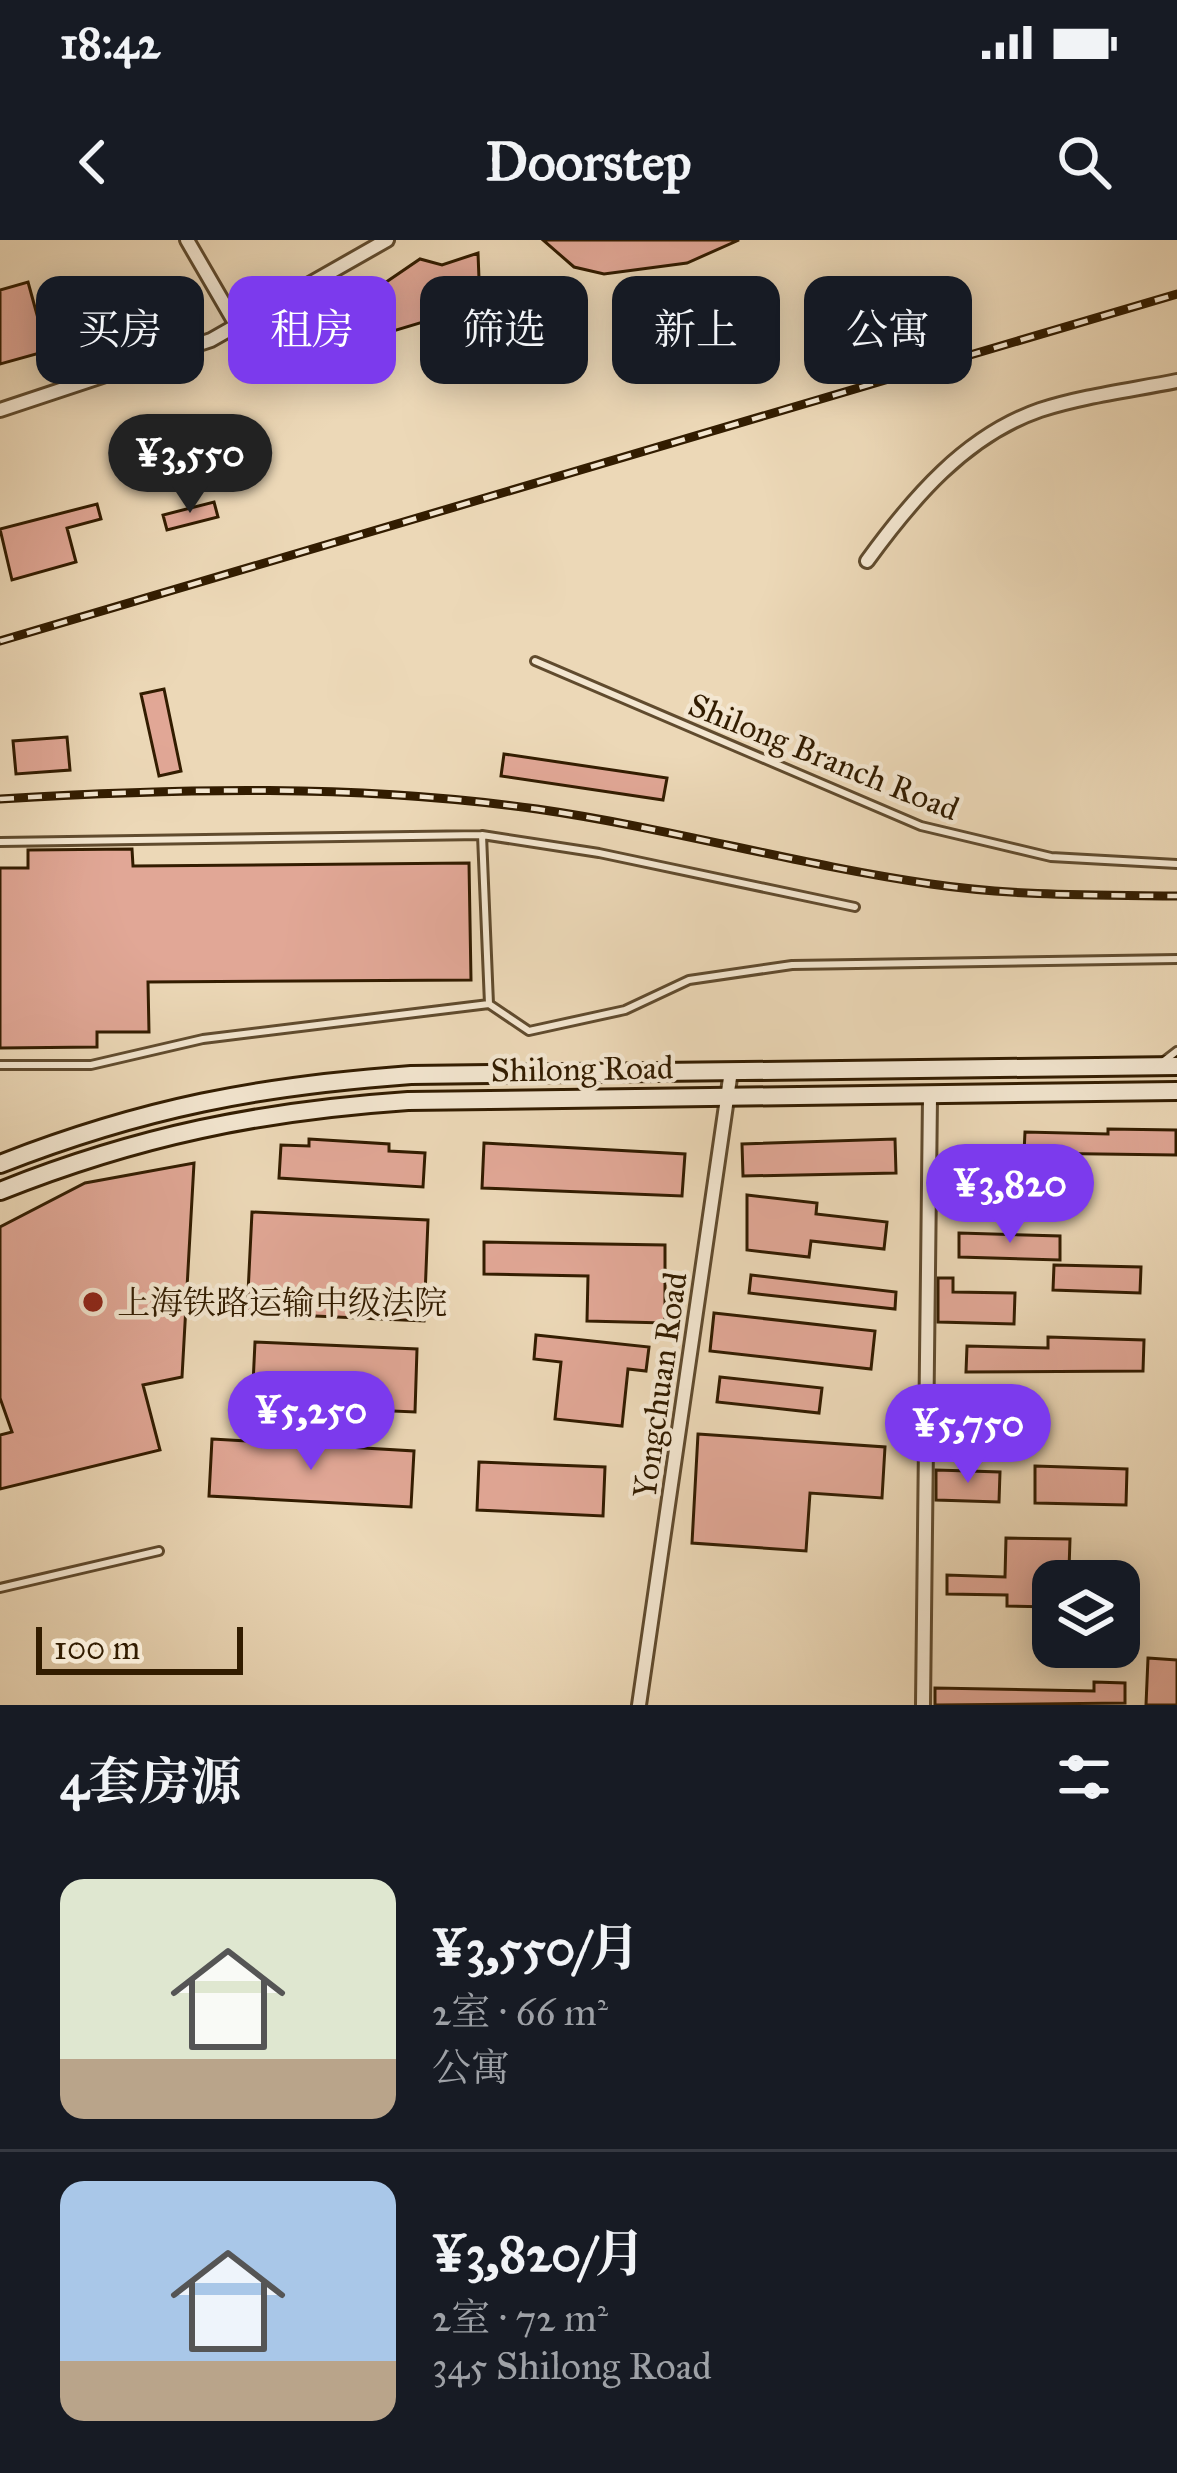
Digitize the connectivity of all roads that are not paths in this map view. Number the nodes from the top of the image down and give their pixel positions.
1 (187, 240) edge
2 (387, 240) edge
3 (326, 276) edge
4 (228, 311) edge
5 (228, 332) edge
6 (1177, 381) edge
7 (0, 410) edge
8 (867, 561) dead end
9 (535, 661) dead end
10 (482, 835) junction
11 (0, 842) edge
12 (1177, 864) edge
13 (855, 907) dead end
14 (1177, 959) edge
15 (489, 1004) junction
16 (1177, 1051) edge
17 (0, 1065) edge
18 (1156, 1066) junction
19 (1177, 1066) edge
20 (730, 1071) junction
21 (1177, 1091) edge
22 (727, 1096) junction
23 (930, 1097) junction
24 (0, 1164) edge
25 (0, 1191) edge
26 (159, 1551) dead end
27 (0, 1588) edge
28 (639, 1705) edge
29 (922, 1705) edge

1 - 4 street
2 - 3 street
5 - 7 street
6 - 8 street
9 - 12 lane, Shilong Branch Road
10 - 11 lane
10 - 13 lane
10 - 15 lane
14 - 15 lane
15 - 17 lane
16 - 18 lane
18 - 19 main road, Shilong Road
18 - 20 main road, Shilong Road
20 - 22 street, Yongchuan Road
20 - 24 main road, Shilong Road
21 - 23 main road, Shilong Road
22 - 23 main road, Shilong Road
22 - 25 main road, Shilong Road
22 - 28 street, Yongchuan Road
23 - 29 street
26 - 27 lane

